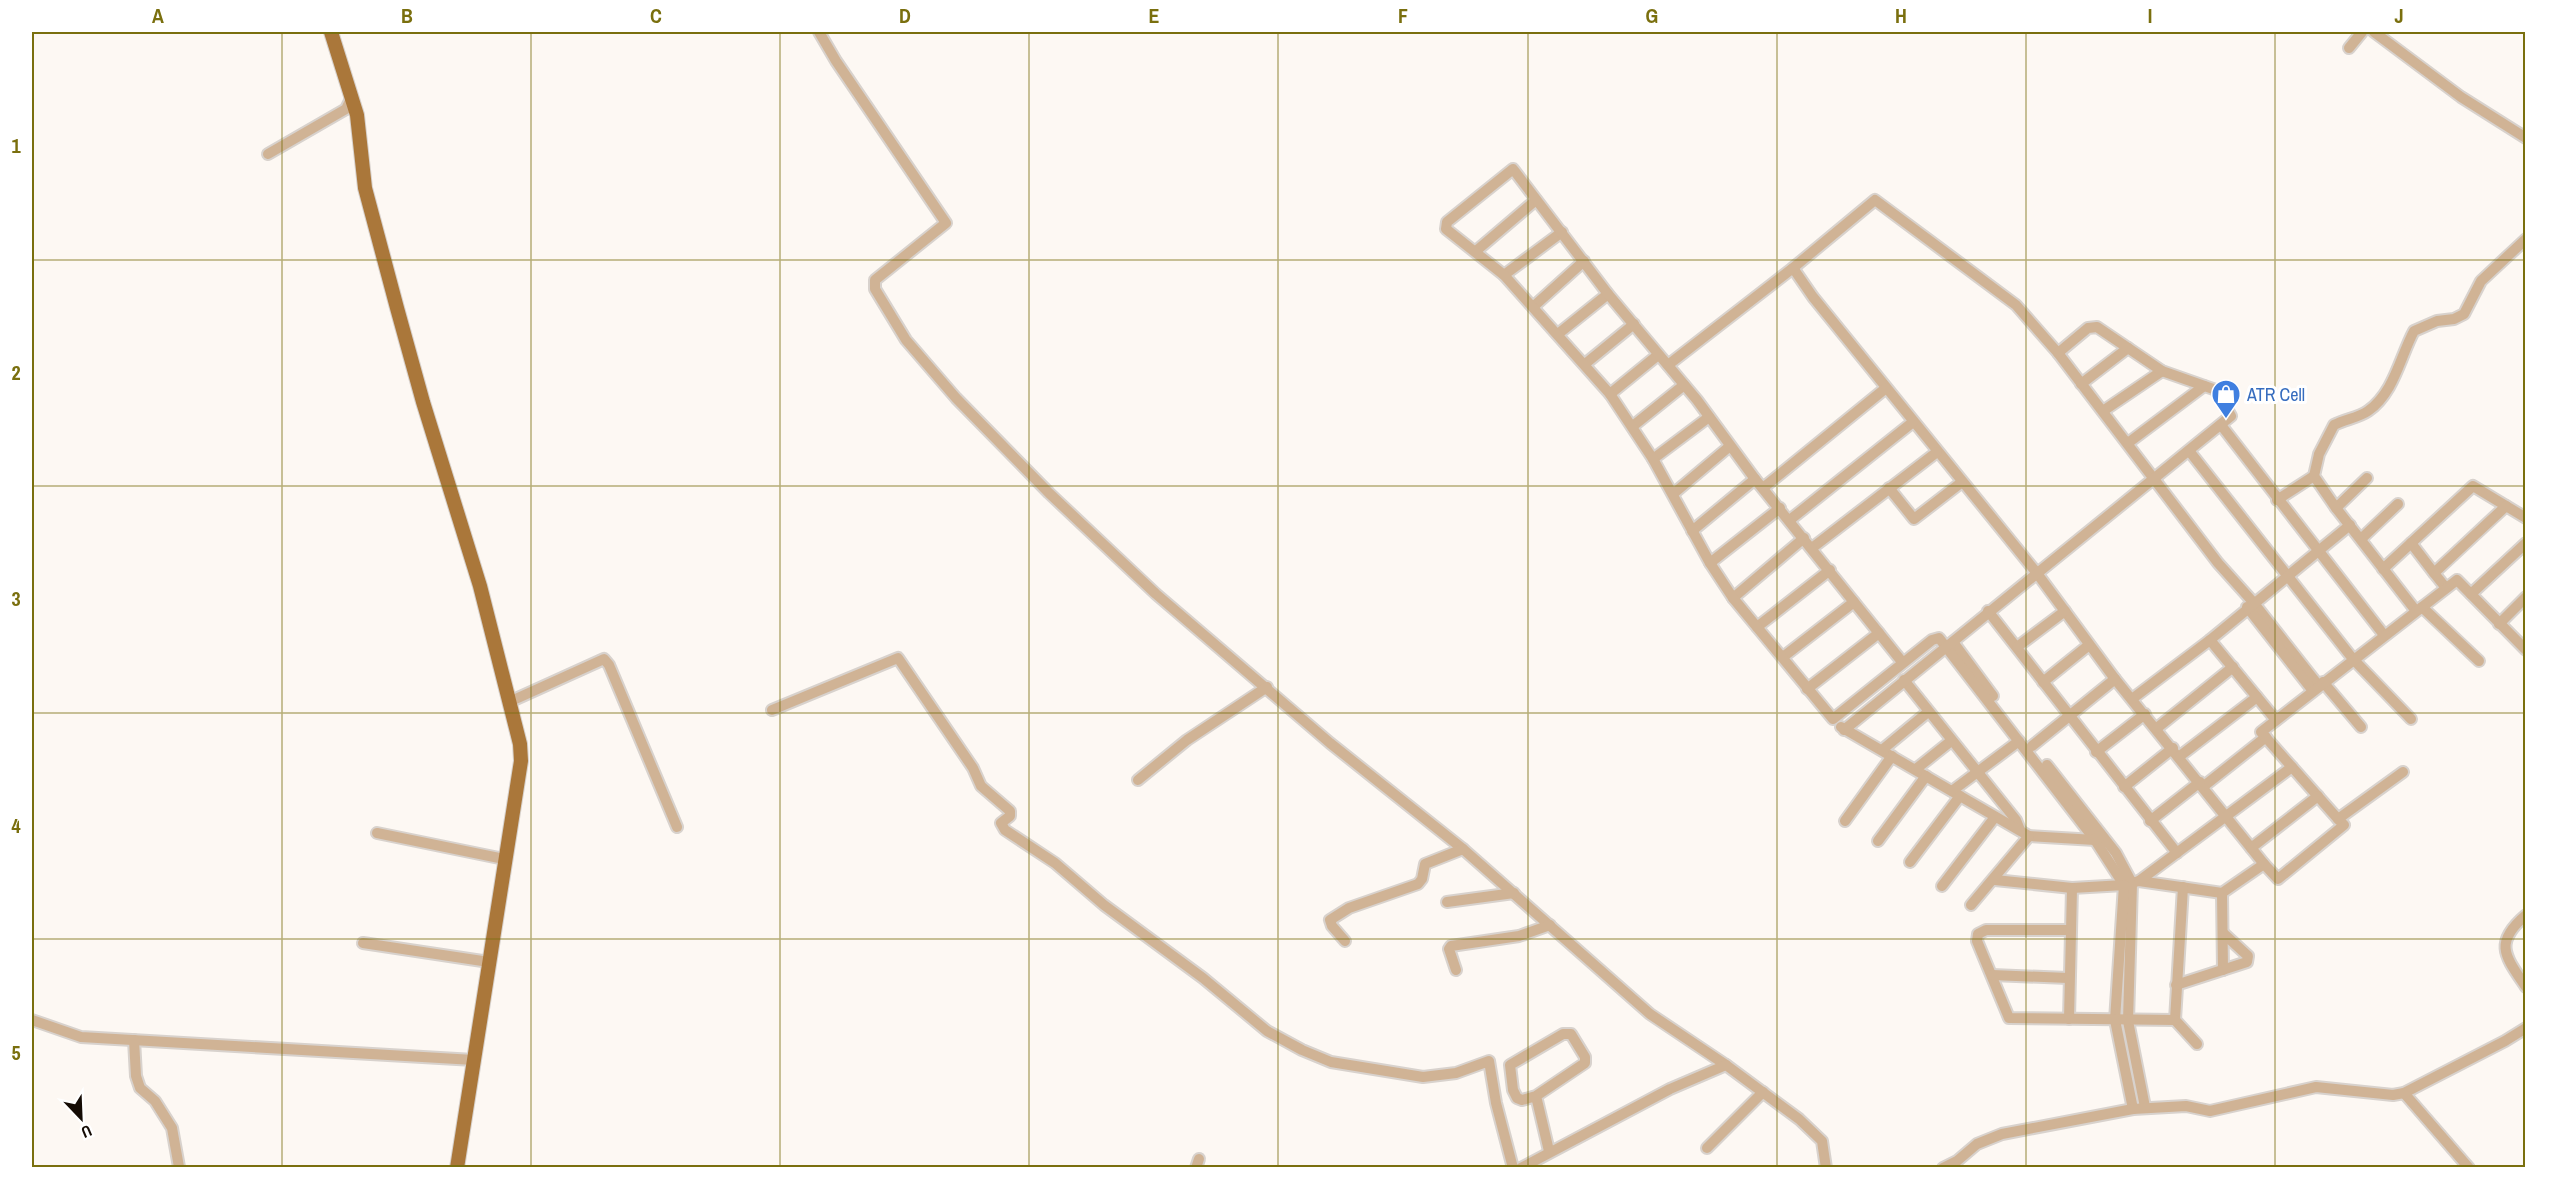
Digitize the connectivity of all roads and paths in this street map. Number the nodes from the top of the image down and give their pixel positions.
1 (330, 32) edge
2 (819, 32) edge
3 (2362, 32) edge
4 (2374, 32) edge
5 (2349, 48) dead end
6 (351, 99) junction
7 (2526, 138) edge
8 (268, 154) dead end
9 (1536, 200) junction
10 (1562, 232) junction
11 (2526, 239) edge
12 (1476, 251) junction
13 (1584, 261) junction
14 (1793, 268) junction
15 (1504, 274) junction
16 (1608, 294) junction
17 (1533, 307) junction
18 (1634, 324) junction
19 (1558, 334) junction
20 (2128, 348) junction
21 (2058, 353) junction
22 (1658, 355) junction
23 (1585, 364) junction
24 (1668, 364) junction
25 (2162, 371) junction
26 (2081, 384) junction
27 (1684, 385) junction
28 (2204, 386) junction
29 (1886, 388) junction
30 (1610, 394) junction
31 (2103, 411) junction
32 (1709, 417) junction
33 (1913, 422) junction
34 (2221, 425) junction
35 (1633, 426) junction
36 (2128, 443) junction
37 (1730, 446) junction
38 (1937, 452) junction
39 (2190, 452) junction
40 (1653, 459) junction
41 (2314, 476) junction
42 (2154, 477) junction
43 (1755, 478) junction
44 (2367, 478) dead end
45 (1962, 482) junction
46 (1763, 488) junction
47 (1889, 488) junction
48 (1673, 494) junction
49 (2277, 500) junction
50 (2398, 504) dead end
51 (2506, 506) junction
52 (1780, 508) junction
53 (2336, 508) junction
54 (1791, 519) junction
55 (2526, 519) edge
56 (2350, 525) junction
57 (1692, 531) junction
58 (1804, 538) junction
59 (2361, 539) junction
60 (2410, 543) junction
61 (2526, 543) edge
62 (1812, 548) junction
63 (2318, 552) junction
64 (1710, 563) junction
65 (2383, 569) junction
66 (1830, 570) junction
67 (2036, 572) junction
68 (2434, 573) junction
69 (2286, 577) junction
70 (2446, 588) junction
71 (2471, 594) junction
72 (2526, 597) edge
73 (1733, 598) junction
74 (1854, 602) junction
75 (2250, 604) junction
76 (2419, 609) junction
77 (1988, 611) junction
78 (2065, 611) junction
79 (2499, 624) junction
80 (1757, 627) junction
81 (1879, 633) junction
82 (2384, 635) junction
83 (2210, 640) junction
84 (1949, 645) junction
85 (2089, 645) junction
86 (2017, 647) junction
87 (2526, 650) edge
88 (1783, 657) junction
89 (2353, 659) junction
90 (2479, 661) dead end
91 (1903, 663) junction
92 (2233, 667) junction
93 (2115, 679) junction
94 (1904, 680) junction
95 (2043, 682) junction
96 (2318, 686) junction
97 (1267, 687) junction
98 (1807, 689) junction
99 (2257, 697) junction
100 (2132, 699) junction
101 (509, 702) junction
102 (772, 710) dead end
103 (1928, 712) junction
104 (2145, 714) junction
105 (2068, 716) junction
106 (1833, 719) junction
107 (2411, 719) dead end
108 (2276, 720) junction
109 (2361, 727) dead end
110 (2157, 728) junction
111 (1844, 730) junction
112 (2266, 737) junction
113 (1951, 741) junction
114 (2019, 741) junction
115 (2032, 746) junction
116 (1882, 750) junction
117 (2096, 752) junction
118 (2176, 752) junction
119 (1892, 756) junction
120 (2292, 767) junction
121 (1916, 770) junction
122 (1977, 770) junction
123 (2403, 772) dead end
124 (1926, 776) junction
125 (1138, 780) dead end
126 (2202, 784) junction
127 (2124, 787) junction
128 (1956, 794) junction
129 (2318, 796) junction
130 (2228, 816) junction
131 (1995, 817) junction
132 (2338, 819) junction
133 (1845, 821) dead end
134 (2150, 821) junction
135 (676, 827) dead end
136 (377, 833) dead end
137 (2024, 833) junction
138 (2095, 840) junction
139 (1878, 841) dead end
140 (2251, 848) junction
141 (1463, 849) junction
142 (2177, 853) junction
143 (504, 859) junction
144 (1910, 862) dead end
145 (2264, 864) junction
146 (1995, 880) junction
147 (2132, 883) junction
148 (1942, 886) dead end
149 (2183, 887) junction
150 (2072, 888) junction
151 (1514, 893) junction
152 (2222, 894) junction
153 (1447, 902) dead end
154 (1971, 905) dead end
155 (2526, 915) edge
156 (1550, 925) junction
157 (2070, 930) junction
158 (2223, 933) junction
159 (1345, 941) dead end
160 (363, 943) dead end
161 (489, 962) junction
162 (1456, 970) dead end
163 (2223, 970) junction
164 (1992, 975) junction
165 (2068, 978) junction
166 (2176, 985) junction
167 (2526, 987) edge
168 (2069, 1019) junction
169 (32, 1020) edge
170 (2115, 1020) junction
171 (2175, 1020) junction
172 (2128, 1021) junction
173 (2526, 1028) edge
174 (134, 1040) junction
175 (2197, 1044) dead end
176 (474, 1060) junction
177 (1726, 1065) junction
178 (1763, 1092) junction
179 (2404, 1093) junction
180 (1536, 1096) junction
181 (2145, 1107) junction
182 (2133, 1109) junction
183 (1707, 1148) dead end
184 (1549, 1152) junction
185 (173, 1167) edge
186 (180, 1167) edge
187 (457, 1167) edge
188 (1513, 1167) edge
189 (1521, 1167) edge
190 (1826, 1167) edge
191 (1943, 1167) edge
192 (2469, 1167) edge

1 - 6 main road
2 - 97 street
3 - 5 street
4 - 7 street
6 - 8 street
6 - 101 main road
9 - 10 street
9 - 12 street
9 - 12 street
10 - 13 street
10 - 15 street
11 - 41 street
12 - 15 street
13 - 16 street
13 - 17 street
14 - 21 street
14 - 24 street
14 - 29 street
15 - 17 street
16 - 18 street
16 - 19 street
17 - 19 street
18 - 22 street
18 - 23 street
19 - 23 street
20 - 21 street
20 - 25 street
20 - 26 street
21 - 26 street
22 - 24 street
22 - 30 street
23 - 30 street
24 - 27 street
25 - 28 street
25 - 31 street
26 - 31 street
27 - 32 street
27 - 35 street
28 - 34 street
28 - 36 street
29 - 33 street
29 - 46 street
30 - 35 street
31 - 36 street
32 - 37 street
32 - 40 street
33 - 38 street
33 - 54 street
34 - 39 street
34 - 49 street
35 - 40 street
36 - 42 street
37 - 43 street
37 - 48 street
38 - 45 street
38 - 47 street
39 - 42 street
39 - 69 street
40 - 48 street
41 - 49 street
41 - 53 street
42 - 67 street
42 - 75 street
43 - 46 street
43 - 57 street
44 - 53 street
45 - 47 street
45 - 67 street
46 - 52 street
47 - 62 street
48 - 57 street
49 - 63 street
50 - 59 street
51 - 55 street
51 - 60 street
51 - 68 street
52 - 54 street
52 - 64 street
53 - 56 street
54 - 58 street
56 - 59 street
56 - 63 street
57 - 64 street
58 - 62 street
58 - 73 street
59 - 65 street
60 - 65 street
60 - 68 street
61 - 71 street
62 - 66 street
63 - 69 street
63 - 82 street
64 - 73 street
65 - 76 street
66 - 74 street
66 - 80 street
67 - 77 street
67 - 78 street
68 - 70 street
69 - 75 street
69 - 89 street
70 - 71 street
70 - 76 street
71 - 79 street
72 - 79 street
73 - 80 street
74 - 81 street
74 - 88 street
75 - 83 street
75 - 96 street
76 - 82 street
76 - 90 street
77 - 84 street
77 - 86 street
78 - 85 street
78 - 86 street
79 - 87 street
80 - 88 street
81 - 91 street
81 - 98 street
82 - 89 street
83 - 92 street
83 - 100 street
84 - 91 street
84 - 94 street
84 - 114 street
84 - 115 street
85 - 93 street
85 - 95 street
86 - 95 street
88 - 98 street
89 - 96 street
89 - 107 street
91 - 106 street
92 - 99 street
92 - 110 street
93 - 100 street
93 - 105 street
94 - 103 street
94 - 111 street
95 - 105 street
96 - 108 street
96 - 109 street
97 - 125 street
97 - 141 street
98 - 106 street
99 - 108 street
99 - 118 street
100 - 104 street
101 - 135 street
101 - 143 main road
102 - 188 street
103 - 113 street
103 - 116 street
104 - 110 street
104 - 117 street
105 - 115 street
105 - 117 street
106 - 111 street
108 - 112 street
110 - 118 street
111 - 116 street
112 - 120 street
112 - 126 street
113 - 121 street
113 - 122 street
114 - 122 street
114 - 138 street
115 - 147 street
116 - 119 street
117 - 127 street
118 - 126 street
118 - 127 street
119 - 121 street
119 - 133 street
120 - 129 street
120 - 130 street
121 - 124 street
122 - 128 street
122 - 137 street
123 - 132 street
124 - 128 street
124 - 139 street
126 - 130 street
126 - 134 street
127 - 134 street
128 - 131 street
128 - 144 street
129 - 132 street
129 - 140 street
130 - 140 street
130 - 142 street
131 - 137 street
131 - 148 street
132 - 145 street
134 - 142 street
136 - 143 street
137 - 138 street
137 - 146 street
138 - 147 street
140 - 145 street
141 - 151 street
141 - 159 street
142 - 147 street
143 - 161 main road
145 - 152 street
146 - 150 street
146 - 154 street
147 - 149 street
147 - 150 street
147 - 170 street
147 - 172 street
149 - 152 street
149 - 166 street
150 - 157 street
151 - 153 street
151 - 156 street
152 - 158 street
155 - 167 street
156 - 162 street
156 - 177 street
157 - 164 street
157 - 165 street
158 - 163 street
158 - 163 street
160 - 161 street
161 - 176 main road
163 - 166 street
164 - 165 street
164 - 168 street
165 - 168 street
166 - 171 street
168 - 170 street
169 - 174 street
170 - 172 street
170 - 182 street
171 - 172 street
171 - 175 street
172 - 181 street
173 - 179 street
174 - 176 street
174 - 186 street
176 - 187 main road
177 - 178 street
177 - 184 street
178 - 183 street
178 - 190 street
179 - 181 street
179 - 192 street
180 - 180 street
180 - 184 street
181 - 182 street
182 - 191 street
184 - 189 street
185 - 186 street

